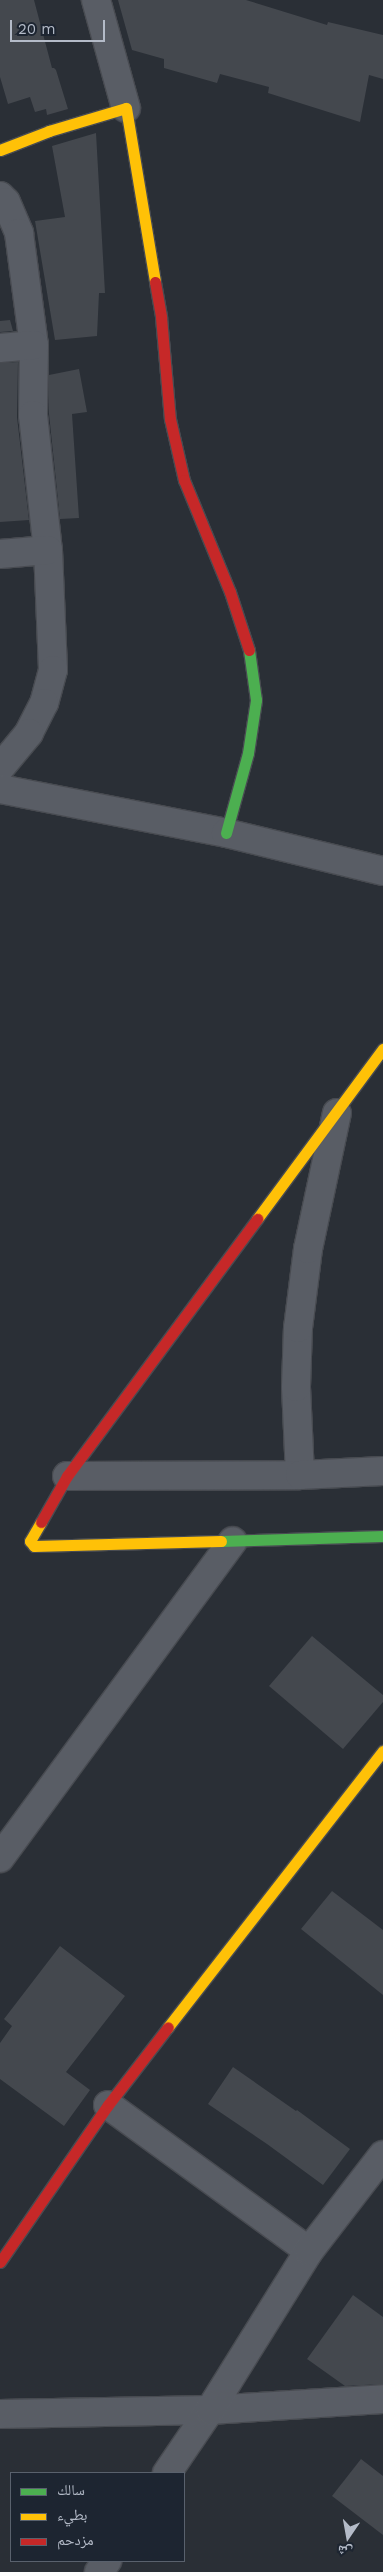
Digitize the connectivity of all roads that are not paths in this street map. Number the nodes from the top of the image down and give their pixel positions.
1 (96, 0) edge
2 (126, 108) junction
3 (0, 150) edge
4 (0, 196) edge
5 (34, 345) junction
6 (0, 348) edge
7 (48, 550) junction
8 (0, 554) edge
9 (0, 768) edge
10 (0, 789) edge
11 (226, 833) junction
12 (383, 871) edge
13 (383, 1050) edge
14 (337, 1113) junction
15 (383, 1471) edge
16 (300, 1475) junction
17 (67, 1476) junction
18 (383, 1536) edge
19 (233, 1542) junction
20 (383, 1751) edge
21 (0, 1858) edge
22 (108, 2105) junction
23 (383, 2155) edge
24 (309, 2251) junction
25 (0, 2262) edge
26 (383, 2399) edge
27 (210, 2410) junction
28 (0, 2414) edge
29 (168, 2472) edge

1 - 2 street
2 - 3 street
2 - 11 street
4 - 5 street
5 - 6 street
5 - 7 street
7 - 8 street
7 - 9 street
10 - 11 street
11 - 12 street
13 - 14 street
14 - 16 street
14 - 17 street
15 - 16 street
16 - 17 street
17 - 19 street
18 - 19 street
19 - 21 street
20 - 22 street
22 - 24 street
22 - 25 street
23 - 24 street
24 - 27 street
26 - 27 street
27 - 28 street
27 - 29 street

